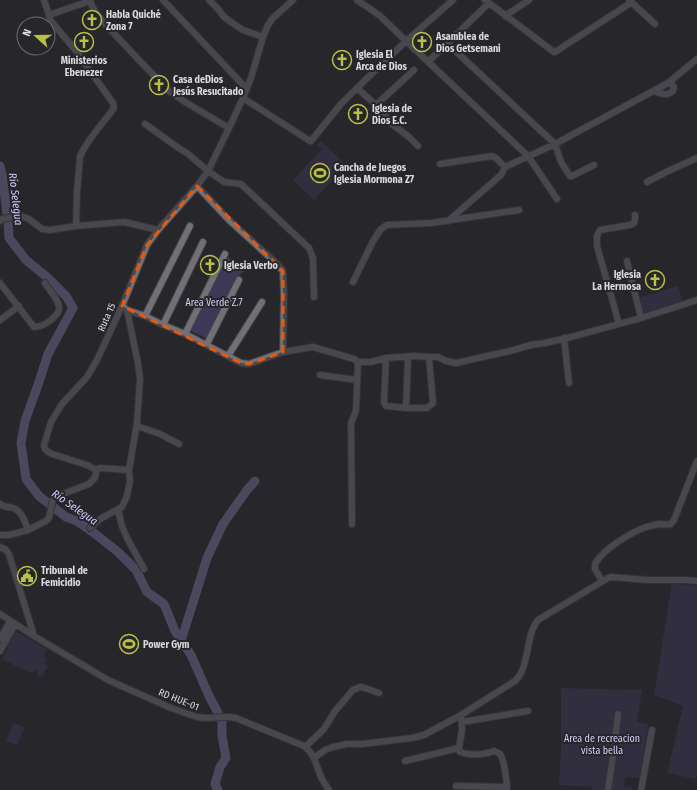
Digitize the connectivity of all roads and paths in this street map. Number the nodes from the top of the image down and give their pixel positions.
1 (44, 0) edge
2 (90, 0) edge
3 (163, 0) edge
4 (209, 0) edge
5 (293, 0) edge
6 (357, 0) edge
7 (528, 0) edge
8 (451, 1) edge
9 (630, 1) edge
10 (487, 2) edge
11 (49, 15) junction
12 (505, 16) junction
13 (655, 24) dead end
14 (263, 37) junction
15 (406, 41) junction
16 (447, 43) junction
17 (697, 59) edge
18 (428, 62) junction
19 (414, 70) dead end
20 (668, 83) junction
21 (356, 88) junction
22 (246, 89) junction
23 (653, 91) junction
24 (243, 98) junction
25 (376, 105) junction
26 (145, 124) dead end
27 (229, 128) junction
28 (555, 144) junction
29 (418, 146) dead end
30 (528, 156) junction
31 (697, 158) edge
32 (440, 164) dead end
33 (594, 165) dead end
34 (505, 167) junction
35 (208, 171) junction
36 (647, 182) dead end
37 (197, 186) junction
38 (557, 199) dead end
39 (519, 210) dead end
40 (635, 215) dead end
41 (1, 220) edge
42 (448, 221) junction
43 (76, 226) junction
44 (190, 226) dead end
45 (158, 230) junction
46 (203, 242) dead end
47 (225, 254) dead end
48 (627, 261) dead end
49 (239, 280) dead end
50 (353, 282) dead end
51 (0, 283) edge
52 (45, 283) dead end
53 (314, 297) dead end
54 (697, 300) edge
55 (262, 302) dead end
56 (19, 306) junction
57 (122, 306) junction
58 (128, 310) junction
59 (145, 316) junction
60 (642, 318) junction
61 (0, 320) edge
62 (619, 324) junction
63 (163, 325) junction
64 (185, 334) junction
65 (564, 338) junction
66 (207, 344) junction
67 (283, 352) junction
68 (228, 356) junction
69 (408, 357) junction
70 (429, 357) junction
71 (386, 358) junction
72 (358, 362) junction
73 (320, 375) dead end
74 (357, 380) junction
75 (569, 383) dead end
76 (406, 408) junction
77 (137, 426) junction
78 (179, 444) dead end
79 (697, 461) edge
80 (96, 470) junction
81 (128, 470) junction
82 (0, 504) edge
83 (118, 510) junction
84 (352, 524) dead end
85 (90, 528) dead end
86 (28, 530) junction
87 (9, 535) junction
88 (0, 536) edge
89 (0, 548) edge
90 (144, 569) dead end
91 (602, 581) junction
92 (697, 581) edge
93 (0, 614) edge
94 (12, 622) junction
95 (34, 636) junction
96 (0, 639) edge
97 (0, 650) edge
98 (379, 693) dead end
99 (528, 711) dead end
100 (618, 714) dead end
101 (461, 715) junction
102 (462, 722) junction
103 (652, 730) dead end
104 (305, 747) junction
105 (459, 748) junction
106 (314, 758) junction
107 (405, 761) dead end
108 (456, 786) dead end
109 (507, 789) edge
110 (330, 790) edge
111 (608, 790) edge
112 (641, 790) edge

1 - 11 street
2 - 11 street
2 - 27 street
3 - 22 street
4 - 14 street
5 - 14 street, Ruta 15
6 - 15 street
7 - 12 street
8 - 15 street
9 - 12 street
9 - 13 street
10 - 12 street
10 - 16 street
11 - 43 street
14 - 22 street, Ruta 15
15 - 18 street
15 - 21 street
16 - 18 street
16 - 28 street
17 - 20 street
18 - 30 street
19 - 25 street
20 - 23 street
20 - 23 street
21 - 24 street
21 - 25 street
22 - 24 street, Ruta 15
23 - 28 street
24 - 27 street, Ruta 15
25 - 29 street
26 - 35 street
27 - 35 street, Ruta 15
28 - 30 street
28 - 33 street
30 - 34 street
30 - 38 street
31 - 36 street
32 - 34 street
34 - 42 street
35 - 37 street, Ruta 15
35 - 53 street
37 - 45 street, Ruta 15
37 - 67 street
39 - 42 street
40 - 62 street
41 - 43 street
42 - 50 street
43 - 45 street
44 - 59 street
45 - 57 street, Ruta 15
46 - 63 street
47 - 64 street
48 - 60 street
49 - 66 street
51 - 56 street
52 - 56 street
54 - 60 street
55 - 68 street
56 - 61 street
57 - 58 street
57 - 80 street, Ruta 15
58 - 59 street
58 - 77 street
59 - 63 street
60 - 62 street
62 - 65 street
63 - 64 street
64 - 66 street
65 - 70 street
65 - 75 street
66 - 68 street
67 - 68 street
67 - 72 street
69 - 70 street
69 - 71 street
69 - 76 street
70 - 76 street
71 - 72 street
71 - 76 street
72 - 74 street
73 - 74 street
74 - 84 street
77 - 78 street
77 - 81 street
79 - 91 street
80 - 81 street
80 - 86 street
81 - 83 street
82 - 86 street
83 - 85 street
83 - 90 street
86 - 87 street
87 - 88 street
87 - 89 street
89 - 95 street
91 - 92 street
91 - 101 street
93 - 94 street
94 - 95 street, RD HUE-01
94 - 96 street
94 - 97 street
95 - 104 street, RD HUE-01
98 - 104 street
99 - 102 street
100 - 111 street
101 - 102 street
101 - 106 street
102 - 105 street
103 - 112 street
104 - 106 street, RD HUE-01
105 - 107 street
105 - 109 street
106 - 110 street, RD HUE-01
108 - 109 street

